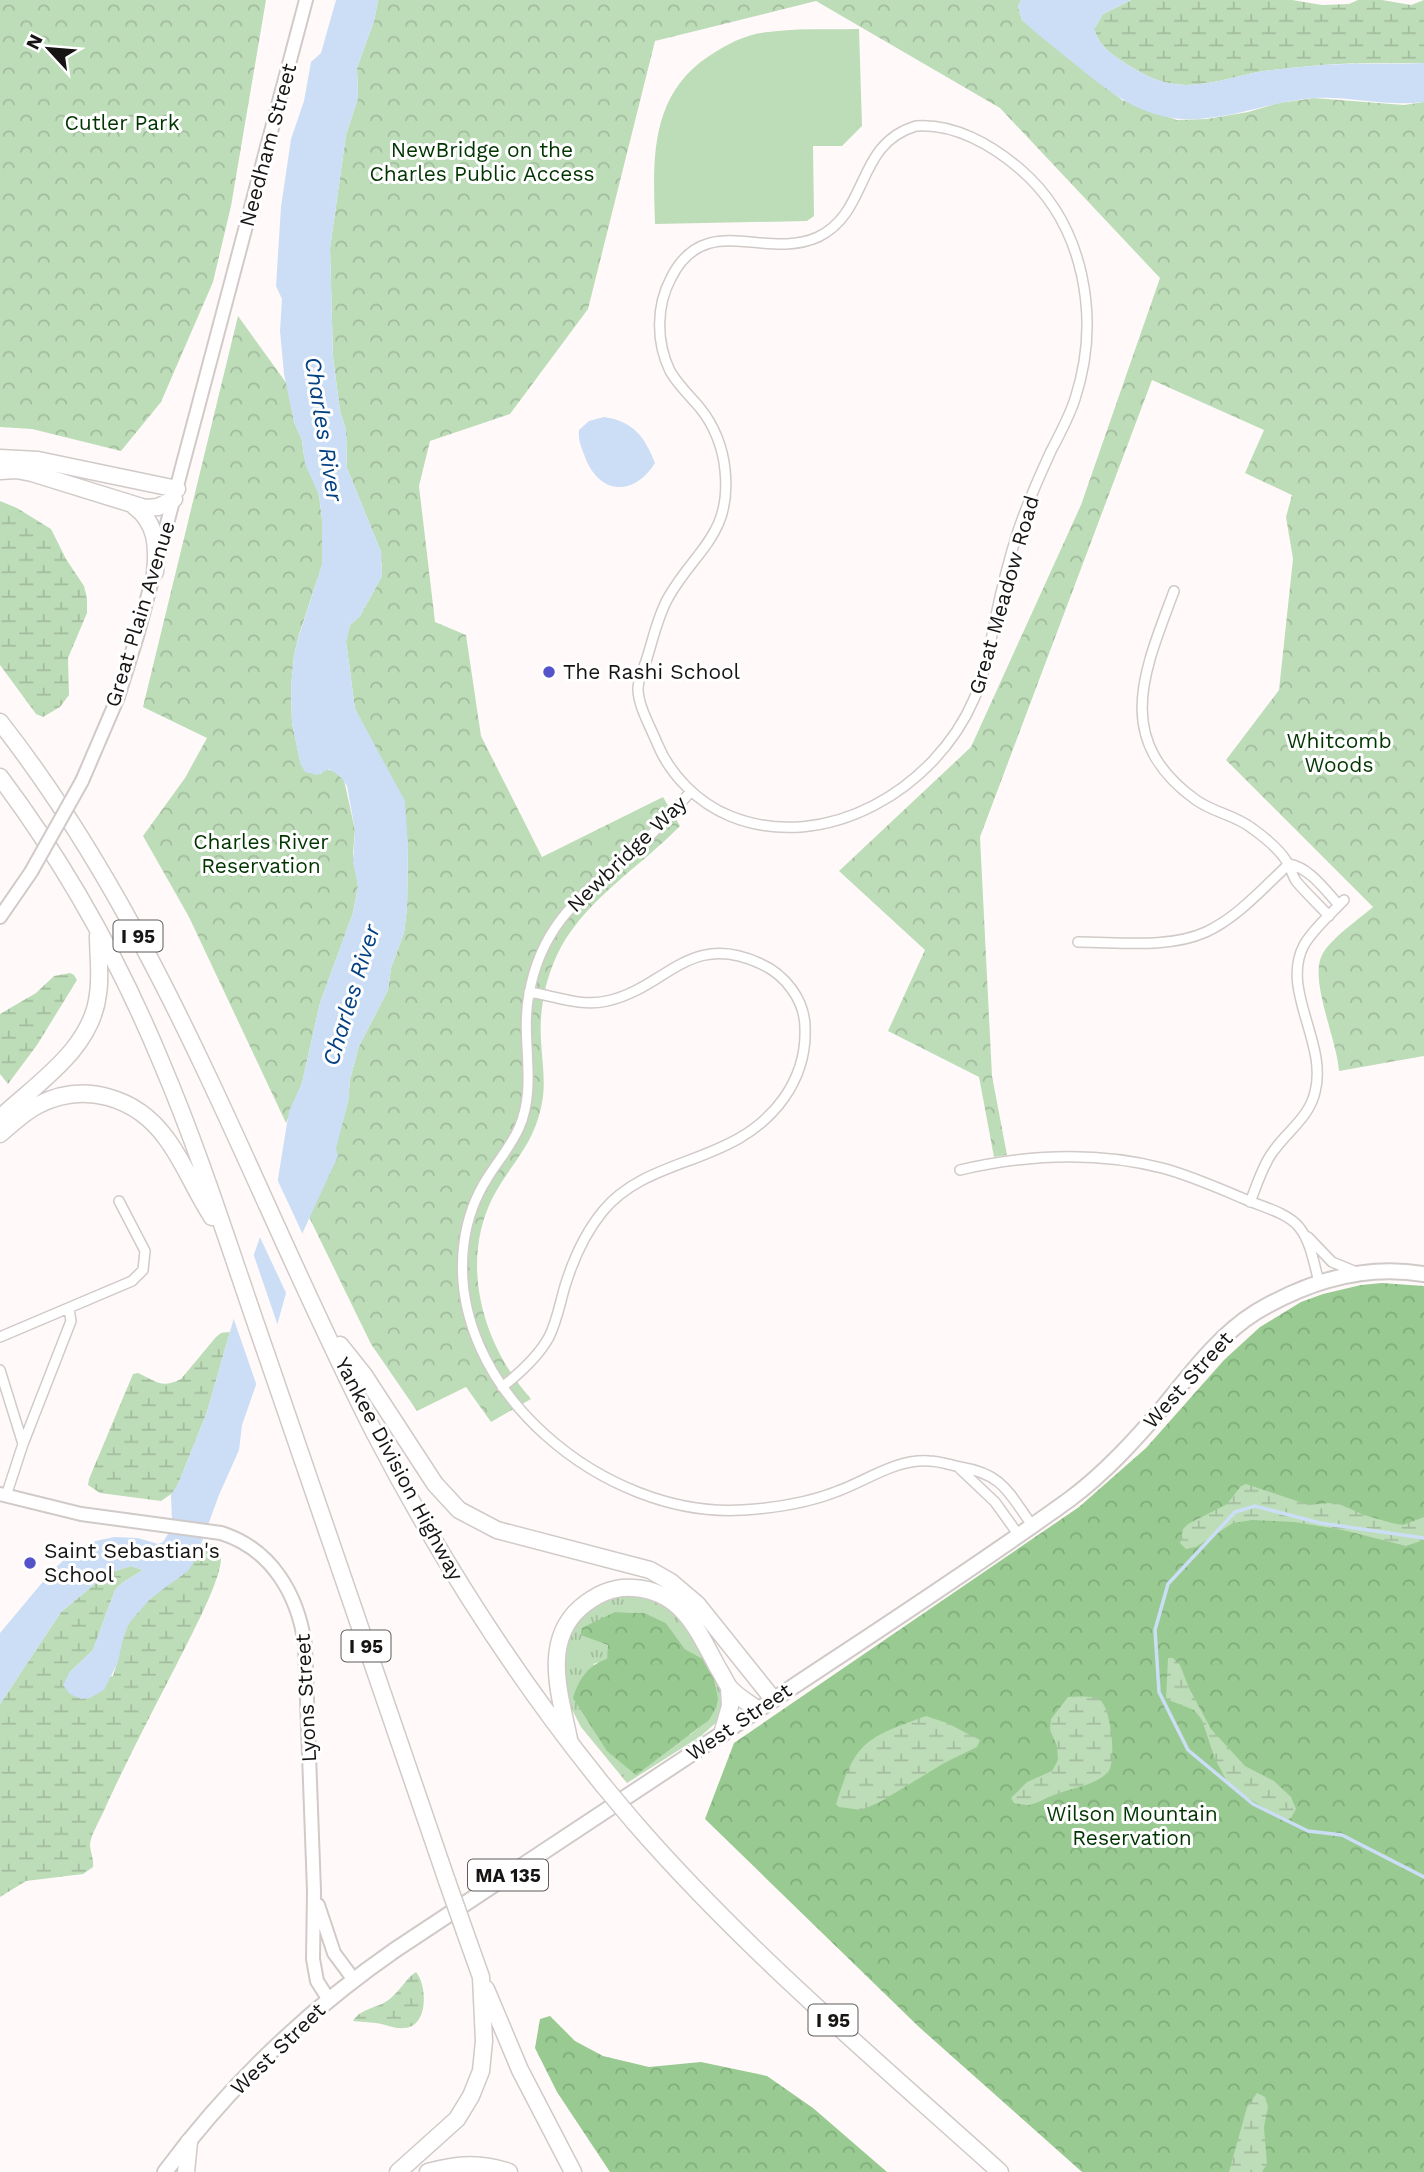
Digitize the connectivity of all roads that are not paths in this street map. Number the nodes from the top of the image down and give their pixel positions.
1 (306, 0) edge
2 (230, 290) joint
3 (0, 458) edge
4 (0, 471) edge
5 (176, 494) junction
6 (128, 504) junction
7 (155, 572) junction
8 (1174, 591) dead end
9 (0, 722) edge
10 (0, 777) edge
11 (691, 791) junction
12 (1289, 863) junction
13 (1329, 916) junction
14 (0, 917) edge
15 (97, 929) junction
16 (1079, 942) dead end
17 (529, 992) junction
18 (0, 1118) edge
19 (0, 1134) edge
20 (960, 1170) dead end
21 (119, 1201) dead end
22 (1250, 1202) junction
23 (1300, 1228) junction
24 (228, 1242) junction
25 (1359, 1272) junction
26 (1424, 1274) edge
27 (1319, 1282) junction
28 (69, 1309) junction
29 (323, 1324) junction
30 (0, 1337) edge
31 (0, 1370) edge
32 (502, 1387) junction
33 (23, 1444) junction
34 (958, 1467) junction
35 (3, 1495) edge
36 (1032, 1525) junction
37 (1018, 1534) junction
38 (729, 1687) junction
39 (773, 1699) junction
40 (758, 1710) junction
41 (722, 1734) junction
42 (571, 1745) junction
43 (314, 1891) junction
44 (481, 1977) junction
45 (354, 1980) junction
46 (329, 2000) junction
47 (189, 2143) junction
48 (165, 2172) edge
49 (186, 2172) edge
50 (398, 2172) edge
51 (428, 2172) edge
52 (509, 2172) edge
53 (573, 2172) edge
54 (1000, 2172) edge

1 - 2 main road, Needham Street
2 - 5 main road, Great Plain Avenue
3 - 5 highway
4 - 6 highway
5 - 6 highway
5 - 7 main road, Great Plain Avenue
6 - 7 highway
7 - 14 main road, Great Plain Avenue, bridge
8 - 12 street
9 - 29 highway, Yankee Division Highway / I 95
10 - 15 highway, I 95
11 - 11 street, Great Meadow Road
11 - 17 street, Newbridge Way
12 - 13 street
12 - 13 street
12 - 16 street
13 - 22 street
15 - 18 highway
15 - 24 highway, I 95
17 - 32 street, Newbridge Way
17 - 32 street
19 - 24 highway
20 - 22 street
21 - 28 street
22 - 23 street
23 - 25 street
23 - 27 street
24 - 44 highway, I 95, bridge
25 - 26 main road, West Street
25 - 27 main road, West Street
27 - 36 main road, West Street
28 - 30 street
28 - 33 street
29 - 39 highway
29 - 42 highway, Yankee Division Highway / I 95
31 - 33 street
32 - 34 street, Newbridge Way
33 - 35 street
34 - 36 street, Newbridge Way
34 - 37 street
35 - 43 main road, Lyons Street
36 - 37 main road, West Street
37 - 39 main road, West Street
38 - 40 highway
38 - 41 highway
38 - 42 highway
39 - 40 main road, West Street / MA 135
40 - 41 main road, West Street / MA 135
41 - 45 main road, West Street / MA 135
42 - 54 highway, Yankee Division Highway / I 95, bridge
43 - 45 main road, Lyons Street
43 - 46 main road, Lyons Street
44 - 50 highway
44 - 53 highway, I 95
45 - 46 main road, West Street / MA 135
46 - 47 main road, West Street / MA 135
47 - 48 main road, West Street / MA 135
47 - 49 highway
51 - 52 highway

